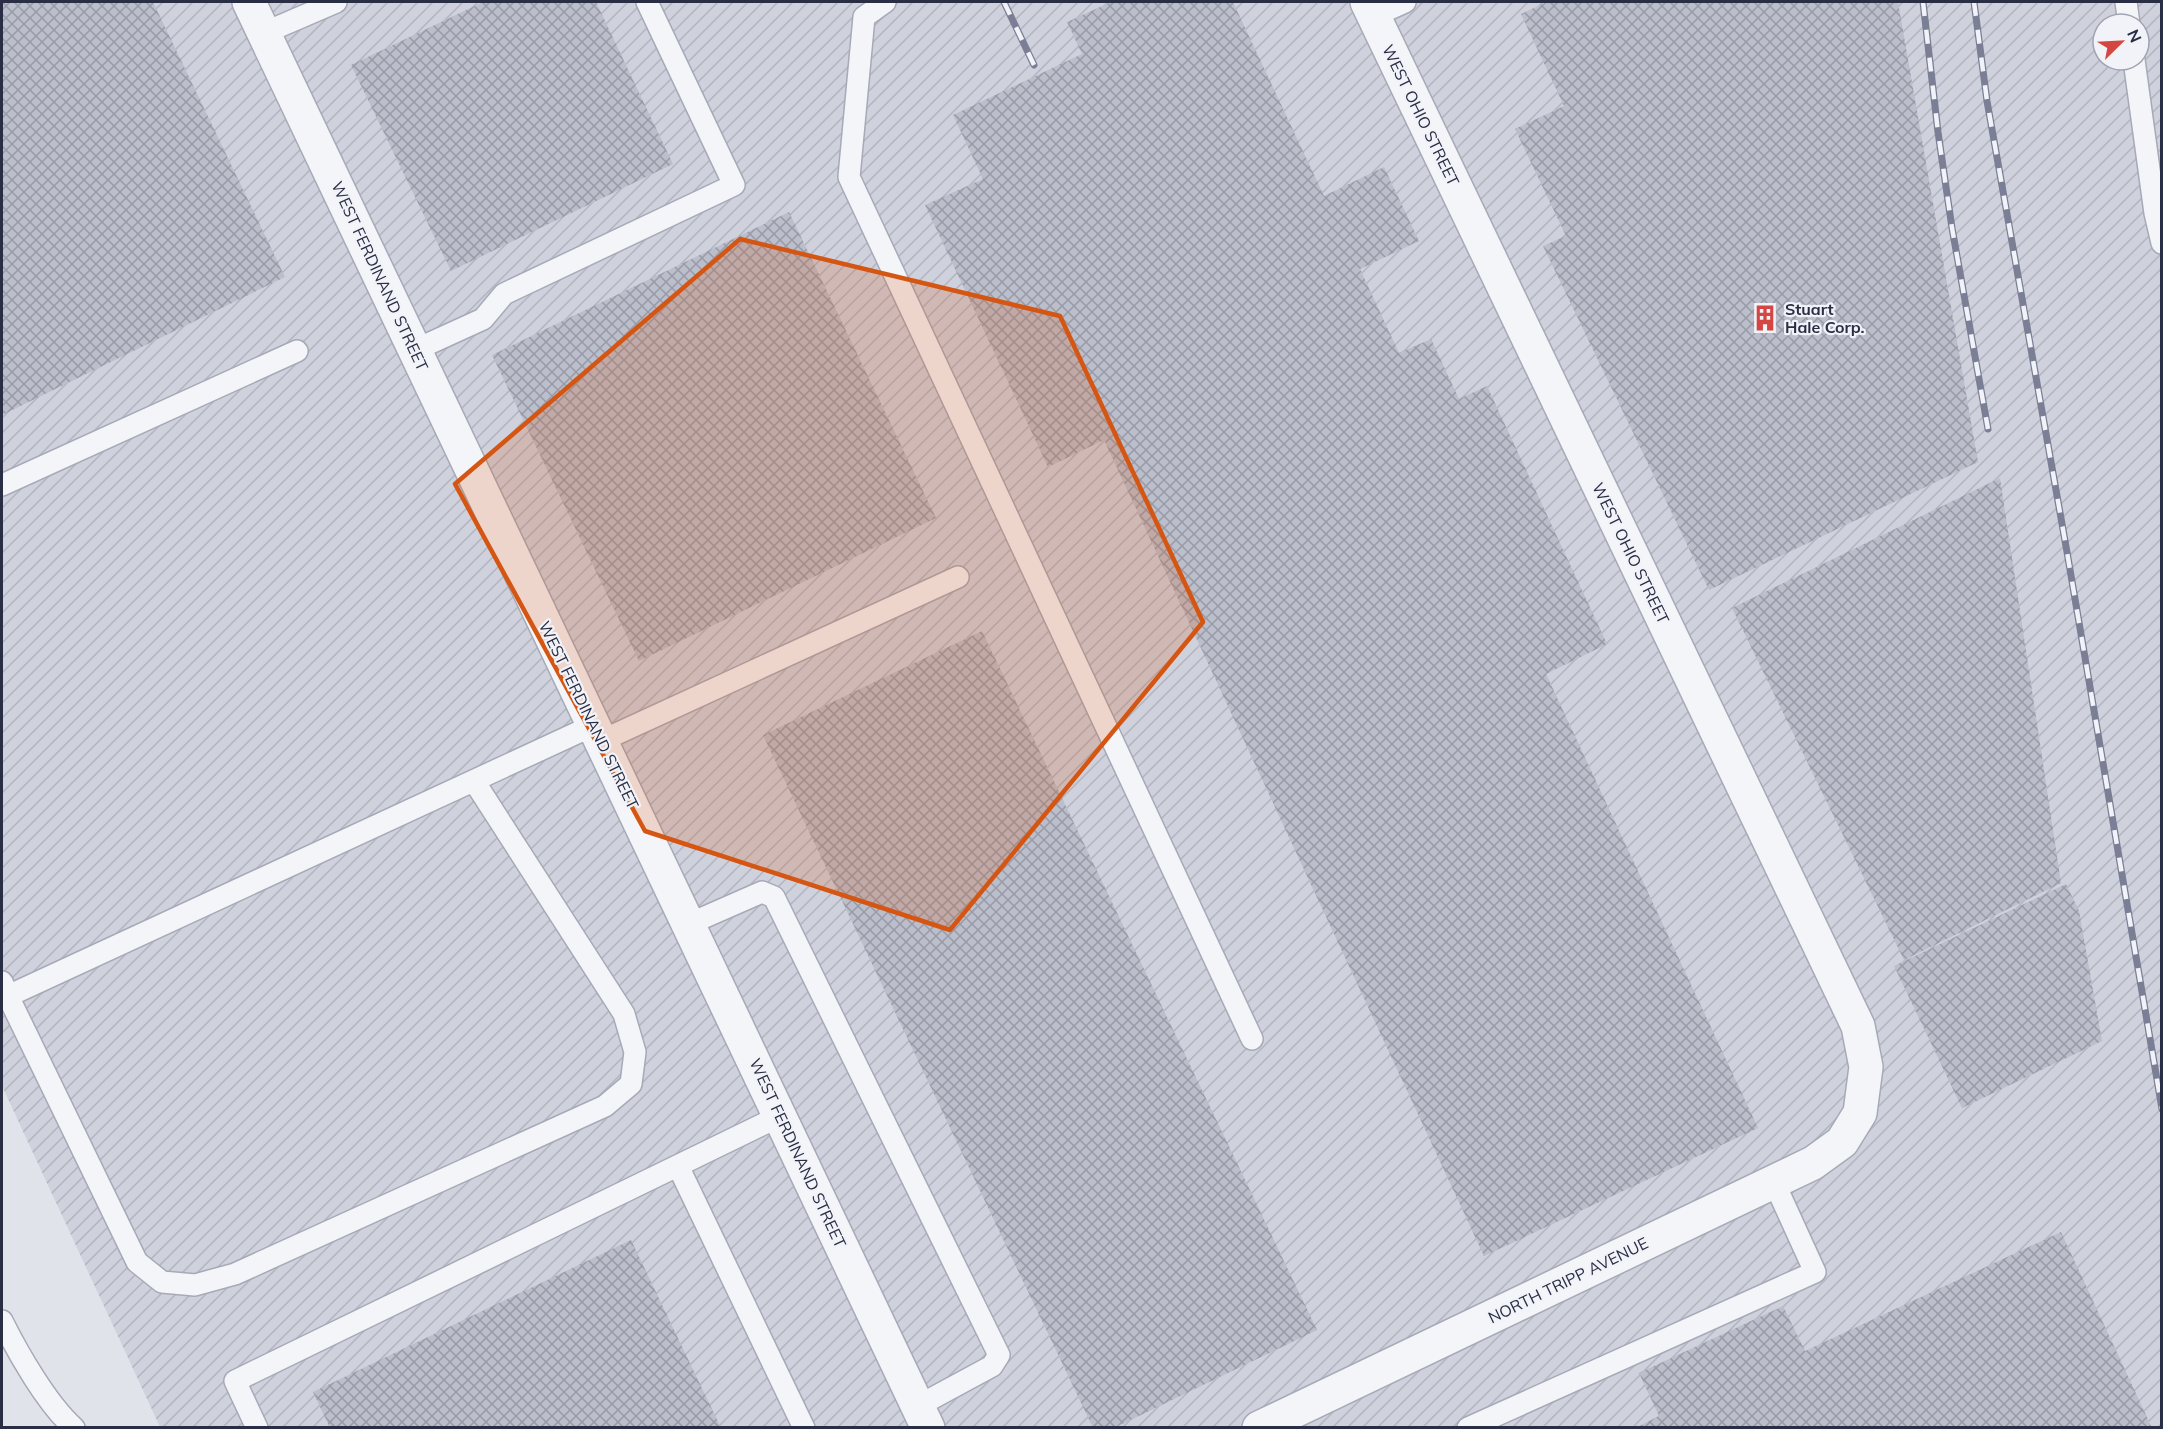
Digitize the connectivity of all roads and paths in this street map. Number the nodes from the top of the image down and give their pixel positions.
1 (249, 2) edge
2 (336, 2) edge
3 (647, 2) edge
4 (885, 2) edge
5 (1404, 2) edge
6 (1370, 9) edge
7 (264, 33) junction
8 (2136, 72) edge
9 (2158, 211) edge
10 (2162, 243) edge
11 (415, 350) junction
12 (297, 351) dead end
13 (2, 485) edge
14 (958, 577) dead end
15 (598, 733) junction
16 (474, 781) junction
17 (689, 924) junction
18 (5, 989) edge
19 (1252, 1040) dead end
20 (1860, 1113) joint
21 (780, 1116) junction
22 (678, 1166) junction
23 (1773, 1182) junction
24 (2, 1321) edge
25 (923, 1417) edge
26 (74, 1428) edge
27 (257, 1428) edge
28 (804, 1428) edge
29 (1259, 1428) edge
30 (1468, 1428) edge

1 - 7 street, WEST FERDINAND STREET
2 - 7 lane
3 - 11 lane
4 - 19 lane
5 - 6 lane
6 - 20 street, WEST OHIO STREET
7 - 11 street, WEST FERDINAND STREET
8 - 9 lane
9 - 10 lane
11 - 15 street, WEST FERDINAND STREET
12 - 13 lane
14 - 15 lane
15 - 16 lane
15 - 17 street, WEST FERDINAND STREET
16 - 18 lane
16 - 18 lane
17 - 21 street, WEST FERDINAND STREET
17 - 25 lane
20 - 23 street, NORTH TRIPP AVENUE
21 - 22 lane
21 - 25 street, WEST FERDINAND STREET
22 - 27 lane
22 - 28 lane
23 - 29 street, NORTH TRIPP AVENUE
23 - 30 lane
24 - 26 lane

